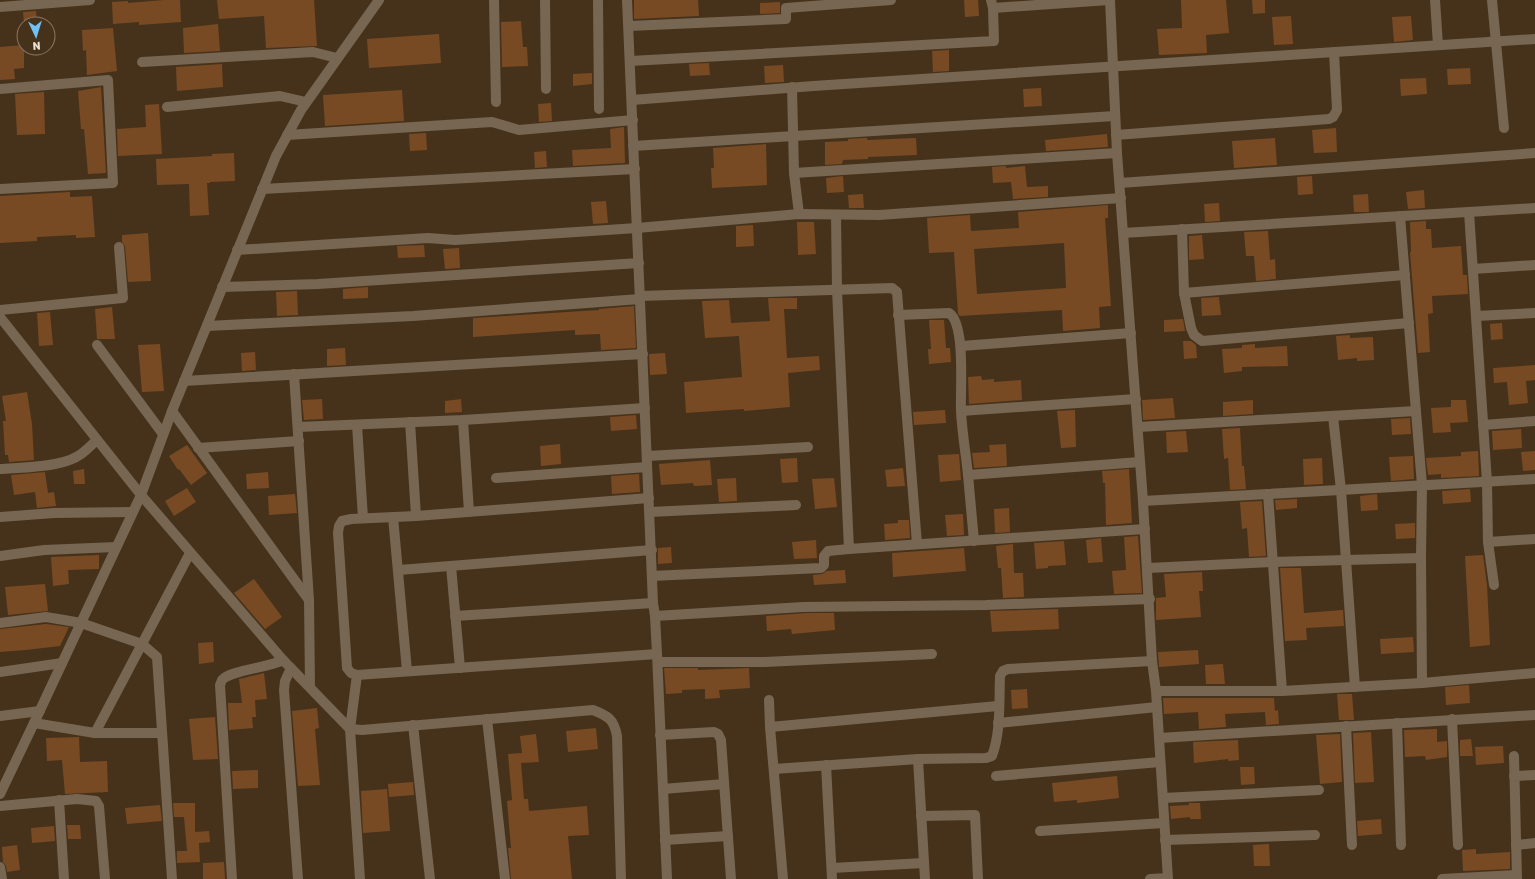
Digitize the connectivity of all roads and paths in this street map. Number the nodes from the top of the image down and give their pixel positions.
1 (90, 0) edge
2 (379, 0) edge
3 (494, 0) edge
4 (545, 0) edge
5 (598, 0) edge
6 (627, 0) edge
7 (891, 0) edge
8 (1109, 0) edge
9 (1435, 0) edge
10 (1492, 0) edge
11 (992, 4) edge
12 (0, 8) edge
13 (629, 26) junction
14 (1535, 39) edge
15 (1495, 42) junction
16 (1438, 45) junction
17 (1334, 52) junction
18 (337, 58) junction
19 (630, 61) junction
20 (142, 62) dead end
21 (1112, 67) junction
22 (792, 87) junction
23 (546, 88) dead end
24 (0, 89) edge
25 (632, 100) junction
26 (306, 102) junction
27 (496, 102) dead end
28 (167, 107) dead end
29 (599, 109) dead end
30 (1115, 116) junction
31 (633, 120) junction
32 (1504, 128) dead end
33 (287, 135) junction
34 (1116, 135) junction
35 (793, 136) junction
36 (633, 146) junction
37 (1117, 153) junction
38 (1535, 153) edge
39 (635, 169) junction
40 (794, 173) junction
41 (1120, 183) junction
42 (0, 189) edge
43 (262, 189) junction
44 (1121, 198) junction
45 (1535, 208) edge
46 (1469, 212) junction
47 (799, 214) junction
48 (836, 215) junction
49 (1400, 216) junction
50 (637, 228) junction
51 (1182, 229) junction
52 (1123, 233) junction
53 (119, 247) dead end
54 (237, 250) junction
55 (639, 263) junction
56 (1535, 266) edge
57 (1473, 269) junction
58 (1405, 275) junction
59 (222, 287) junction
60 (837, 290) junction
61 (1184, 293) junction
62 (640, 298) junction
63 (0, 310) edge
64 (1535, 313) edge
65 (898, 315) junction
66 (1476, 316) junction
67 (0, 317) edge
68 (1409, 323) junction
69 (207, 326) junction
70 (1131, 333) junction
71 (97, 345) dead end
72 (961, 346) junction
73 (643, 354) junction
74 (294, 374) junction
75 (184, 381) junction
76 (1136, 400) junction
77 (645, 408) junction
78 (172, 411) junction
79 (961, 411) junction
80 (1416, 412) junction
81 (1333, 416) junction
82 (462, 420) junction
83 (1535, 421) edge
84 (410, 422) junction
85 (357, 425) junction
86 (1483, 425) junction
87 (298, 427) junction
88 (1138, 427) junction
89 (163, 434) junction
90 (97, 440) junction
91 (299, 441) junction
92 (808, 447) dead end
93 (198, 448) junction
94 (647, 456) junction
95 (1140, 462) junction
96 (647, 467) junction
97 (0, 470) edge
98 (968, 475) junction
99 (496, 478) dead end
100 (1535, 479) edge
101 (1487, 482) junction
102 (1422, 485) junction
103 (1341, 490) junction
104 (1268, 494) junction
105 (140, 495) junction
106 (649, 498) junction
107 (1143, 501) junction
108 (796, 505) dead end
109 (132, 512) junction
110 (469, 512) junction
111 (650, 512) junction
112 (416, 516) junction
113 (0, 517) edge
114 (393, 517) junction
115 (364, 518) junction
116 (1145, 530) junction
117 (1535, 539) edge
118 (974, 540) junction
119 (1488, 542) junction
120 (917, 544) junction
121 (116, 547) junction
122 (849, 549) junction
123 (652, 550) junction
124 (190, 553) junction
125 (0, 556) edge
126 (1421, 558) junction
127 (1347, 560) junction
128 (1272, 562) junction
129 (451, 566) junction
130 (1148, 568) junction
131 (399, 570) junction
132 (652, 576) junction
133 (1494, 585) dead end
134 (1150, 599) junction
135 (308, 600) junction
136 (653, 603) junction
137 (455, 616) junction
138 (655, 616) junction
139 (0, 623) edge
140 (81, 623) junction
141 (142, 644) junction
142 (932, 654) dead end
143 (657, 658) junction
144 (283, 660) junction
145 (1152, 660) junction
146 (62, 663) junction
147 (291, 668) junction
148 (460, 668) junction
149 (407, 671) junction
150 (0, 672) edge
151 (1535, 673) edge
152 (357, 675) junction
153 (1422, 683) junction
154 (310, 687) junction
155 (1355, 687) junction
156 (1156, 691) junction
157 (1282, 691) junction
158 (769, 700) dead end
159 (998, 706) junction
160 (1157, 707) junction
161 (40, 711) junction
162 (1535, 715) edge
163 (0, 716) edge
164 (487, 719) junction
165 (1452, 719) junction
166 (34, 723) junction
167 (998, 723) junction
168 (1397, 723) junction
169 (413, 725) junction
170 (1346, 726) junction
171 (770, 727) junction
172 (350, 729) junction
173 (95, 733) junction
174 (162, 733) junction
175 (660, 735) junction
176 (1159, 738) junction
177 (1514, 756) dead end
178 (918, 759) junction
179 (1160, 762) junction
180 (826, 765) junction
181 (774, 769) junction
182 (1535, 774) edge
183 (996, 776) dead end
184 (1514, 776) junction
185 (724, 784) junction
186 (663, 789) junction
187 (1319, 790) dead end
188 (0, 794) edge
189 (1163, 798) junction
190 (59, 800) junction
191 (0, 806) edge
192 (921, 816) junction
193 (1164, 823) junction
194 (1040, 831) dead end
195 (1315, 835) dead end
196 (728, 836) junction
197 (665, 840) junction
198 (1165, 840) junction
199 (1535, 843) edge
200 (1352, 845) dead end
201 (1401, 845) dead end
202 (1458, 845) dead end
203 (1516, 845) junction
204 (924, 863) junction
205 (0, 867) edge
206 (832, 868) junction
207 (1516, 877) edge
208 (1168, 878) edge
209 (2, 879) edge
210 (64, 879) edge
211 (105, 879) edge
212 (172, 879) edge
213 (232, 879) edge
214 (298, 879) edge
215 (360, 879) edge
216 (430, 879) edge
217 (505, 879) edge
218 (621, 879) edge
219 (667, 879) edge
220 (731, 879) edge
221 (784, 879) edge
222 (832, 879) edge
223 (925, 879) edge
224 (978, 879) edge
225 (1150, 879) edge
226 (1442, 879) edge

1 - 12 street
2 - 18 street
3 - 27 street
4 - 23 street
5 - 29 street
6 - 13 street
7 - 13 street
8 - 11 street
8 - 21 street
9 - 16 street
10 - 15 street
11 - 19 street
13 - 19 street
14 - 15 street
15 - 16 street
15 - 32 street
16 - 17 street
17 - 21 street
17 - 34 street
18 - 20 street
18 - 26 street
19 - 25 street
21 - 22 street
21 - 30 street
22 - 25 street
22 - 35 street
24 - 42 street
25 - 31 street
26 - 28 street
26 - 33 street
30 - 34 street
30 - 35 street
31 - 33 street
31 - 36 street
33 - 43 street
34 - 37 street
35 - 36 street
35 - 40 street
36 - 39 street
37 - 40 street
37 - 41 street
38 - 41 street
39 - 43 street
39 - 50 street
40 - 47 street
41 - 44 street
43 - 54 street
44 - 48 street
44 - 52 street
45 - 46 street
46 - 49 street
46 - 57 street
47 - 48 street
47 - 50 street
48 - 60 street
49 - 51 street
49 - 58 street
50 - 54 street
50 - 55 street
51 - 52 street
51 - 61 street
52 - 70 street
53 - 63 street
54 - 59 street
55 - 59 street
55 - 62 street
56 - 57 street
57 - 66 street
58 - 61 street
58 - 68 street
59 - 69 street
60 - 62 street
60 - 65 street
60 - 122 street
61 - 68 street
62 - 69 street
62 - 73 street
64 - 66 street
65 - 72 street
65 - 120 street
66 - 86 street
67 - 90 street
68 - 80 street
69 - 75 street
70 - 72 street
70 - 76 street
71 - 89 street
72 - 79 street
73 - 74 street
73 - 77 street
74 - 75 street
74 - 87 street
75 - 78 street
76 - 79 street
76 - 88 street
77 - 82 street
77 - 94 street
78 - 89 street
78 - 93 street
79 - 98 street
80 - 81 street
80 - 102 street
81 - 88 street
81 - 103 street
82 - 84 street
82 - 110 street
83 - 86 street
84 - 85 street
84 - 112 street
85 - 87 street
85 - 115 street
86 - 101 street
87 - 91 street
88 - 95 street
89 - 105 street
90 - 97 street
90 - 105 street
91 - 93 street
91 - 135 street
92 - 94 street
93 - 135 street
94 - 96 street
95 - 98 street
95 - 107 street
96 - 99 street
96 - 106 street
98 - 118 street
100 - 101 street
101 - 102 street
101 - 119 street
102 - 103 street
102 - 126 street
103 - 104 street
103 - 127 street
104 - 107 street
104 - 128 street
105 - 109 street
105 - 124 street
106 - 110 street
106 - 111 street
107 - 116 street
108 - 111 street
109 - 113 street
109 - 121 street
110 - 112 street
111 - 123 street
112 - 114 street
114 - 115 street
114 - 131 street
115 - 152 street
116 - 118 street
116 - 130 street
117 - 119 street
118 - 120 street
119 - 133 street
120 - 122 street
121 - 125 street
121 - 140 street
122 - 132 street
123 - 129 street
123 - 132 street
124 - 141 street
124 - 144 street
126 - 127 street
126 - 153 street
127 - 128 street
127 - 155 street
128 - 130 street
128 - 157 street
129 - 131 street
129 - 137 street
130 - 134 street
131 - 149 street
132 - 136 street
134 - 138 street
134 - 145 street
135 - 154 street
136 - 137 street
136 - 138 street
137 - 148 street
138 - 143 street
139 - 140 street
140 - 141 street
140 - 146 street
141 - 173 street
141 - 174 street
142 - 143 street
143 - 148 street
143 - 175 street
144 - 147 street
144 - 213 street
145 - 156 street
145 - 159 street
146 - 150 street
146 - 161 street
147 - 154 street
147 - 214 street
148 - 149 street
149 - 152 street
151 - 153 street
152 - 172 street
153 - 155 street
154 - 172 street
155 - 157 street
156 - 157 street
156 - 160 street
158 - 171 street
159 - 167 street
159 - 171 street
160 - 167 street
160 - 176 street
161 - 163 street
161 - 166 street
162 - 165 street
164 - 169 street
164 - 217 street
164 - 218 street
165 - 168 street
165 - 202 street
166 - 173 street
166 - 188 street
167 - 178 street
168 - 170 street
168 - 201 street
169 - 172 street
169 - 216 street
170 - 176 street
170 - 200 street
171 - 181 street
172 - 215 street
173 - 174 street
174 - 212 street
175 - 185 street
175 - 186 street
176 - 179 street
177 - 184 street
178 - 180 street
178 - 192 street
179 - 183 street
179 - 189 street
180 - 181 street
180 - 206 street
181 - 221 street
182 - 184 street
184 - 203 street
185 - 186 street
185 - 196 street
186 - 197 street
187 - 189 street
189 - 193 street
190 - 191 street
190 - 210 street
190 - 211 street
192 - 204 street
192 - 224 street
193 - 194 street
193 - 198 street
195 - 198 street
196 - 197 street
196 - 220 street
197 - 219 street
198 - 208 street
199 - 203 street
203 - 207 street
204 - 206 street
204 - 223 street
205 - 209 street
206 - 222 street
207 - 226 street
208 - 225 street

